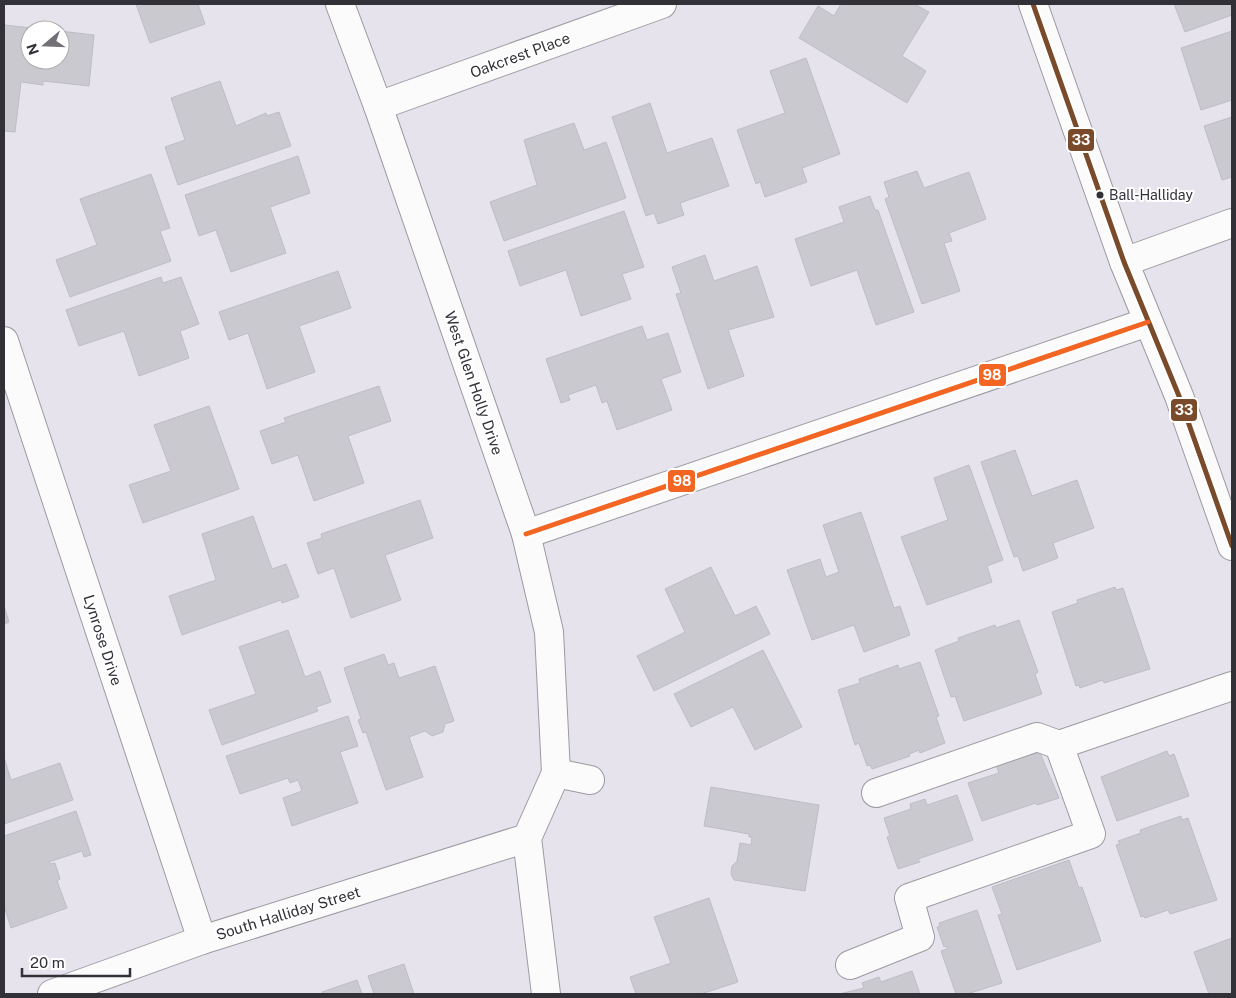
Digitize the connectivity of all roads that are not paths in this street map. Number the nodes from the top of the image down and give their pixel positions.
1 (340, 4) edge
2 (662, 4) edge
3 (1032, 4) edge
4 (378, 106) junction
5 (1232, 223) edge
6 (1124, 262) junction
7 (1148, 322) junction
8 (4, 341) edge
9 (526, 534) junction
10 (1232, 546) edge
11 (1232, 686) edge
12 (1059, 745) junction
13 (556, 773) junction
14 (590, 780) dead end
15 (876, 793) dead end
16 (527, 838) junction
17 (202, 940) junction
18 (850, 965) dead end
19 (52, 994) edge
20 (546, 994) edge

1 - 4 street, West Glen Holly Drive
2 - 4 street, Oakcrest Place
3 - 6 street
4 - 9 street, West Glen Holly Drive
5 - 6 street
6 - 7 street
7 - 9 street
7 - 10 street
8 - 17 street, Lynrose Drive
9 - 13 street, West Glen Holly Drive
11 - 12 street
12 - 15 street
12 - 18 street
13 - 14 street
13 - 16 street, West Glen Holly Drive
16 - 17 street, South Halliday Street
16 - 20 street
17 - 19 street, South Halliday Street

